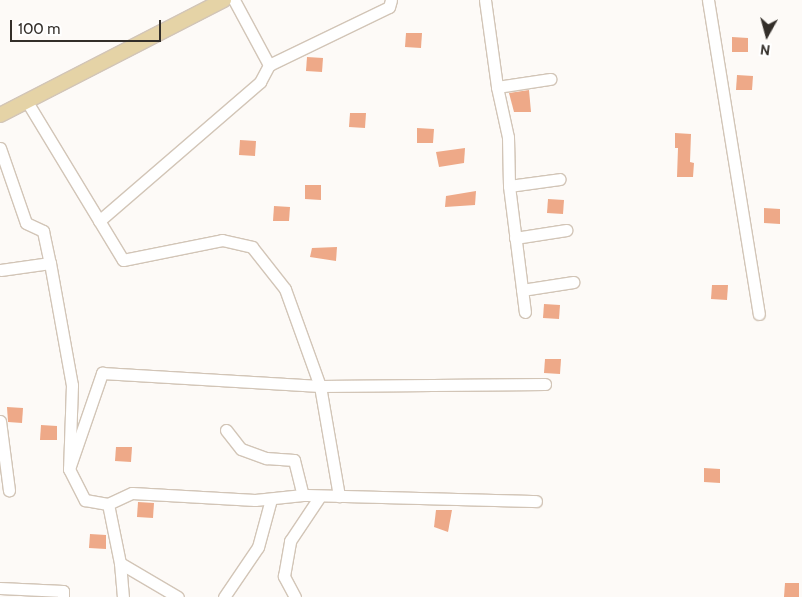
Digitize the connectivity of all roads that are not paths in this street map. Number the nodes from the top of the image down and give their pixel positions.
1 (224, 0) edge
2 (234, 0) edge
3 (391, 0) edge
4 (485, 0) edge
5 (708, 0) edge
6 (269, 65) junction
7 (550, 79) dead end
8 (497, 87) junction
9 (26, 100) junction
10 (0, 115) edge
11 (0, 148) edge
12 (560, 179) dead end
13 (508, 186) junction
14 (99, 221) junction
15 (566, 230) dead end
16 (515, 238) junction
17 (50, 263) junction
18 (0, 270) edge
19 (573, 282) dead end
20 (522, 290) junction
21 (525, 312) dead end
22 (759, 314) dead end
23 (544, 384) dead end
24 (320, 386) junction
25 (0, 420) edge
26 (226, 430) dead end
27 (70, 469) junction
28 (10, 490) dead end
29 (302, 495) junction
30 (320, 496) junction
31 (339, 496) junction
32 (271, 499) junction
33 (536, 501) dead end
34 (108, 504) junction
35 (120, 563) junction
36 (0, 588) edge
37 (64, 597) edge
38 (123, 597) edge
39 (178, 597) edge
40 (224, 597) edge
41 (295, 597) edge

1 - 9 main road
2 - 6 street
3 - 6 street
4 - 8 street
5 - 22 street
6 - 14 street
7 - 8 street
8 - 13 street
9 - 10 main road
9 - 14 street
11 - 17 street
12 - 13 street
13 - 16 street
14 - 24 street
15 - 16 street
16 - 20 street
17 - 18 street
17 - 27 street
19 - 20 street
20 - 21 street
23 - 24 street
24 - 27 street
24 - 31 street
25 - 28 street
26 - 29 street
27 - 34 street
29 - 30 street
29 - 32 street
30 - 31 street
30 - 41 street
31 - 33 street
32 - 34 street
32 - 40 street
34 - 35 street
35 - 38 street
35 - 39 street
36 - 37 street

